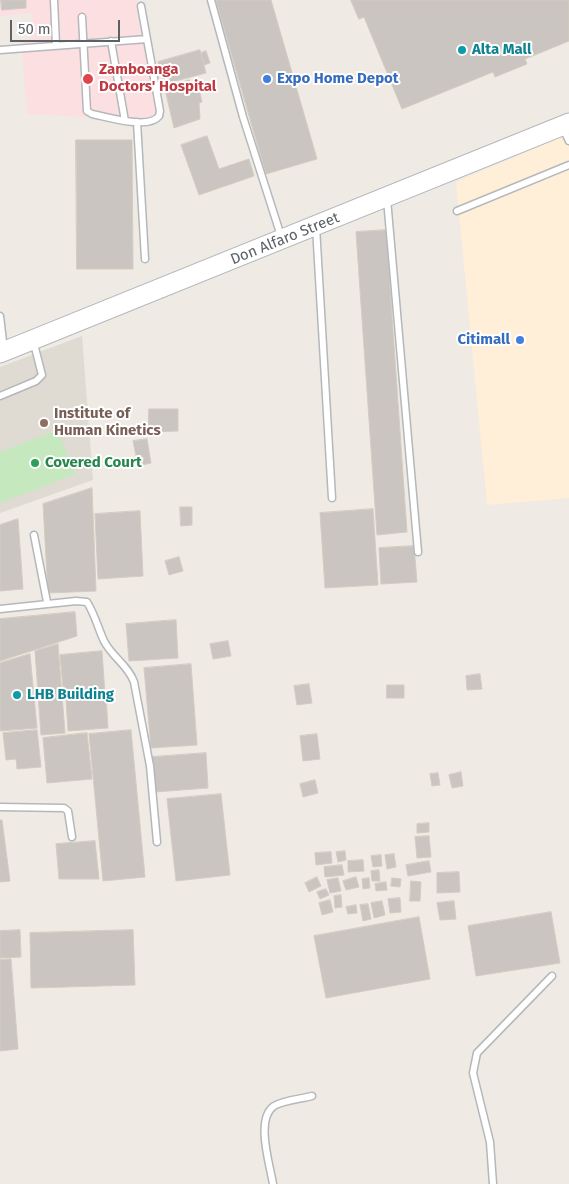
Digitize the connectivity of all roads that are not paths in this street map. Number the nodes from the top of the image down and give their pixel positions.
1 (54, 0) edge
2 (210, 0) edge
3 (141, 6) dead end
4 (82, 17) dead end
5 (146, 39) junction
6 (111, 41) junction
7 (83, 43) junction
8 (56, 45) junction
9 (0, 50) edge
10 (125, 121) junction
11 (137, 122) junction
12 (567, 130) edge
13 (569, 165) edge
14 (387, 197) junction
15 (457, 211) dead end
16 (316, 226) junction
17 (282, 240) junction
18 (145, 259) dead end
19 (0, 318) edge
20 (33, 340) junction
21 (2, 352) edge
22 (0, 396) edge
23 (332, 498) dead end
24 (34, 535) dead end
25 (418, 552) dead end
26 (47, 602) junction
27 (0, 609) edge
28 (0, 807) edge
29 (72, 837) dead end
30 (157, 842) dead end
31 (552, 976) dead end
32 (312, 1096) dead end
33 (273, 1184) edge
34 (493, 1184) edge

1 - 8 lane
2 - 17 lane
3 - 5 lane
4 - 7 lane
5 - 6 lane
5 - 11 lane
6 - 7 lane
6 - 10 lane
7 - 8 lane
7 - 10 lane
8 - 9 lane
10 - 11 lane
11 - 18 lane
12 - 14 main road, Don Alfaro Street
13 - 15 lane
14 - 16 main road, Don Alfaro Street
14 - 25 lane
16 - 17 main road, Don Alfaro Street
16 - 23 lane
17 - 20 main road, Don Alfaro Street
19 - 21 lane
20 - 21 main road, Don Alfaro Street
20 - 22 lane
24 - 26 lane
26 - 27 lane
26 - 30 lane
28 - 29 lane
31 - 34 lane
32 - 33 lane

